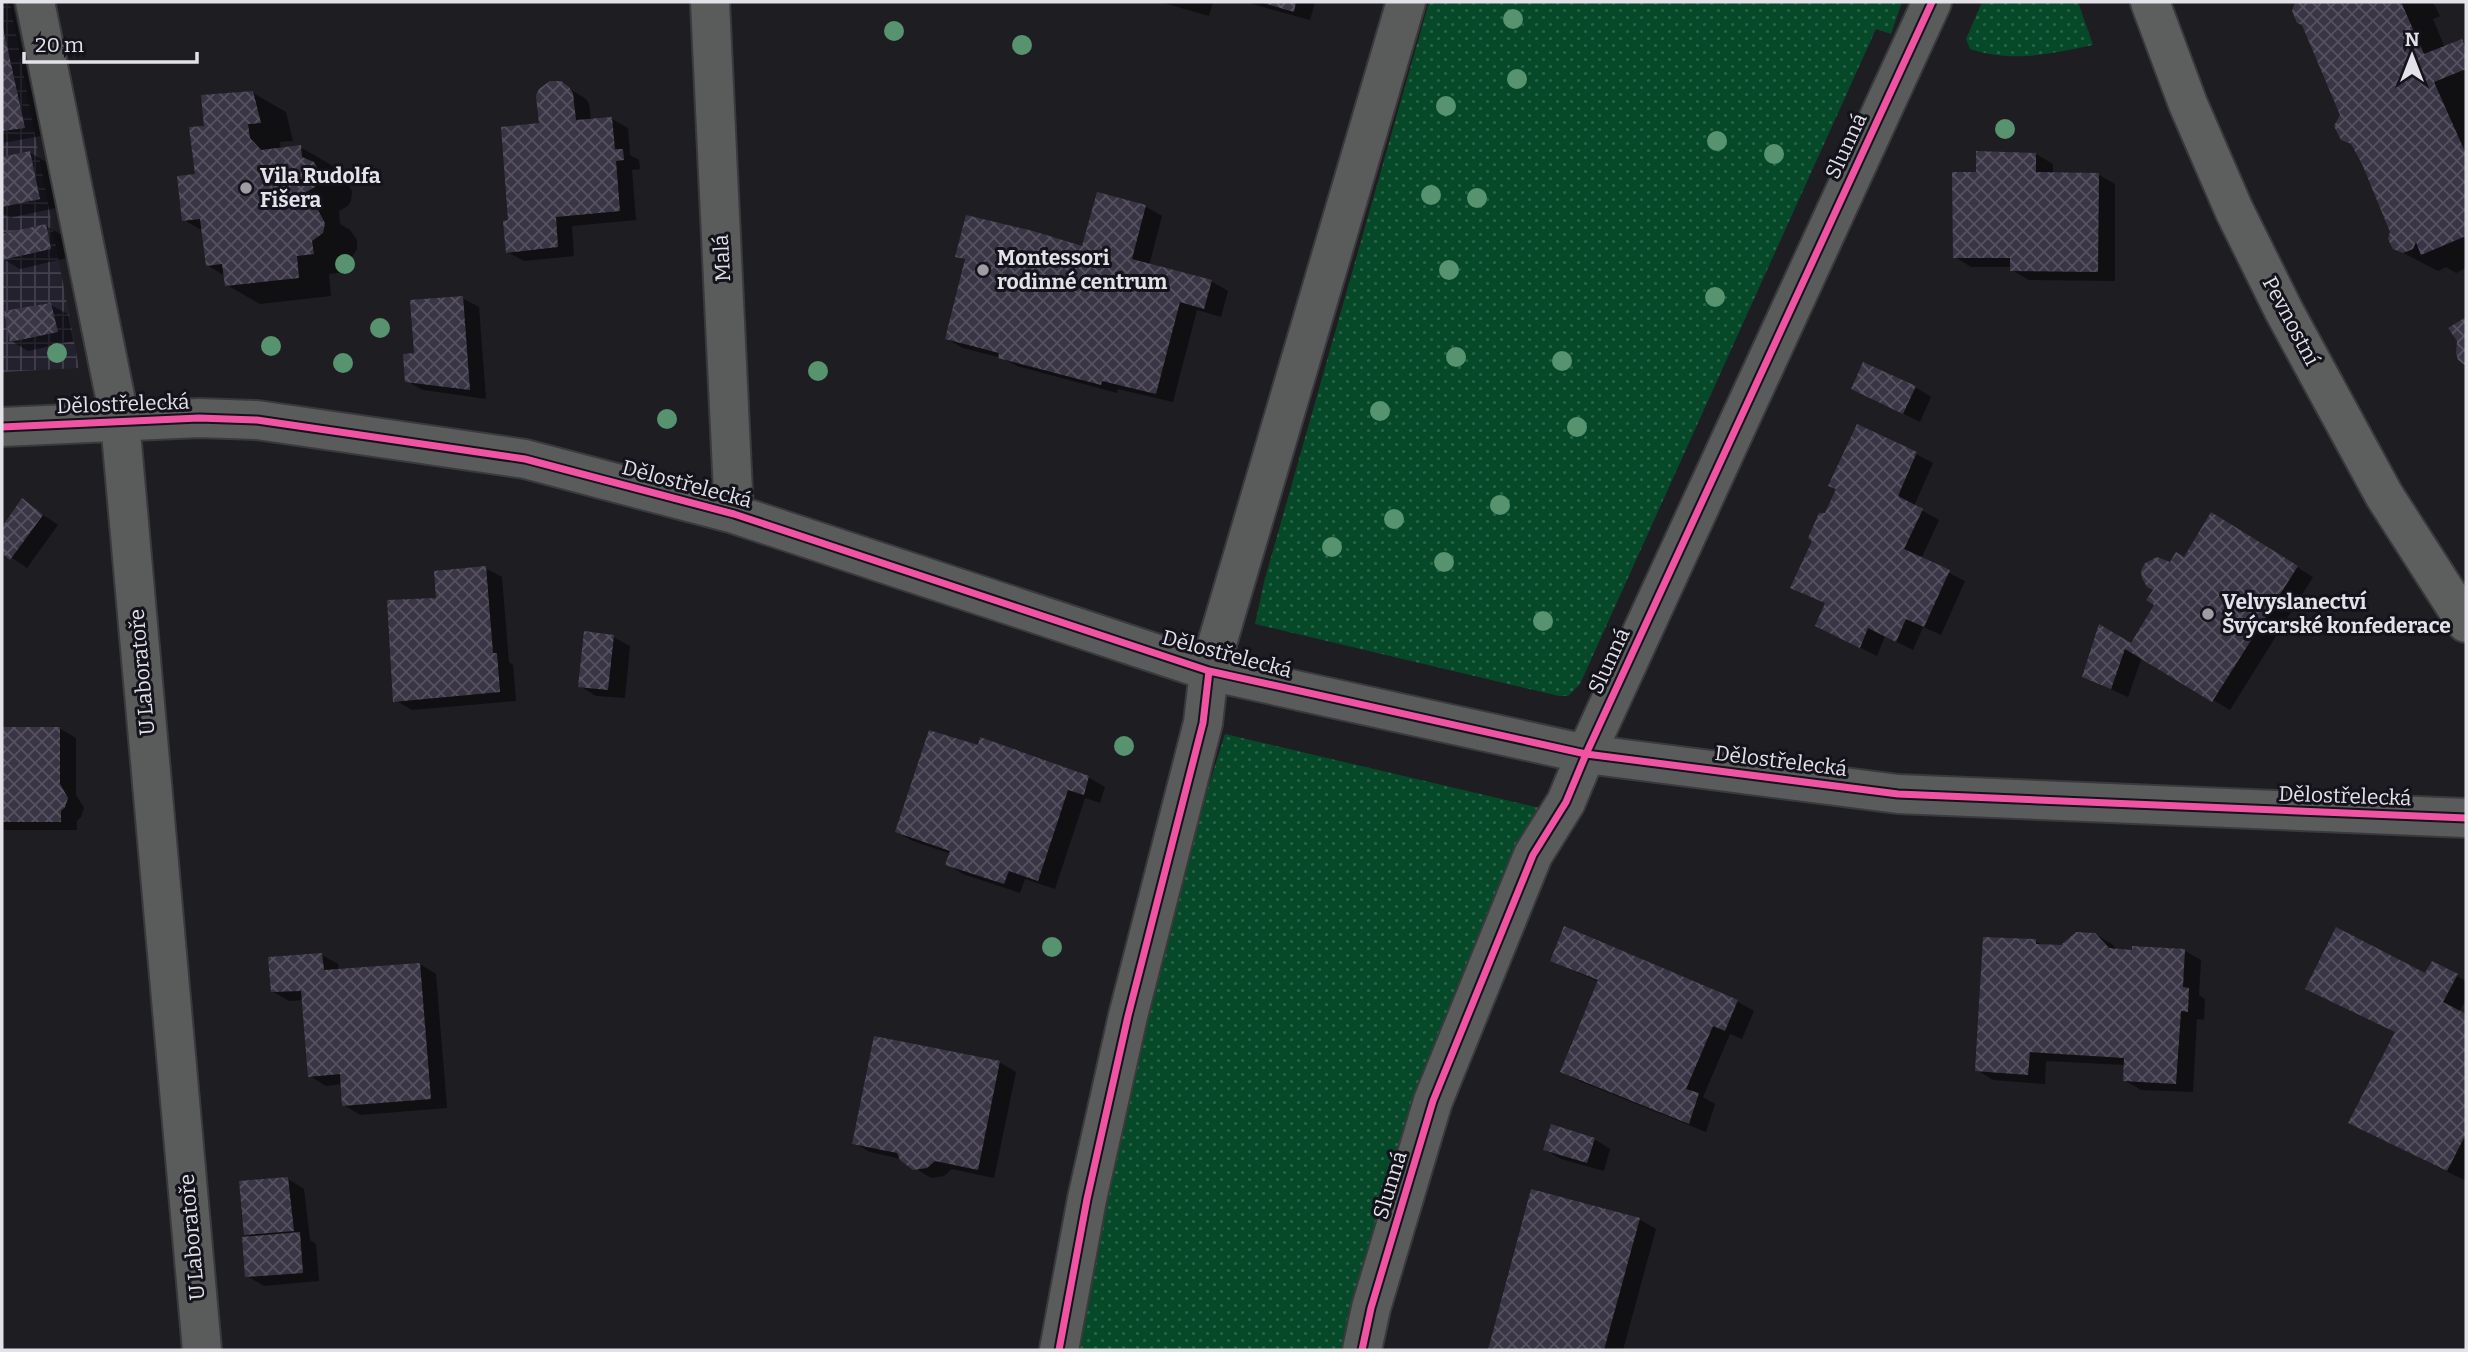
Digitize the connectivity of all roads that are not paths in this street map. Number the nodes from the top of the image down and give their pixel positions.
1 (34, 2) edge
2 (710, 2) edge
3 (1406, 2) edge
4 (1932, 2) edge
5 (2150, 2) edge
6 (120, 421) junction
7 (2, 427) edge
8 (734, 514) junction
9 (2466, 623) edge
10 (1209, 671) junction
11 (1586, 754) junction
12 (2466, 818) edge
13 (202, 1350) edge
14 (1059, 1350) edge
15 (1362, 1350) edge

1 - 6 street, U Laboratoře
2 - 8 street, Malá
3 - 10 street
4 - 11 street, Slunná
5 - 9 street, Pevnostní
6 - 7 street, Dělostřelecká
6 - 8 street, Dělostřelecká
6 - 13 street, U Laboratoře
8 - 10 street, Dělostřelecká
10 - 11 street, Dělostřelecká
10 - 14 street
11 - 12 street, Dělostřelecká
11 - 15 street, Slunná

